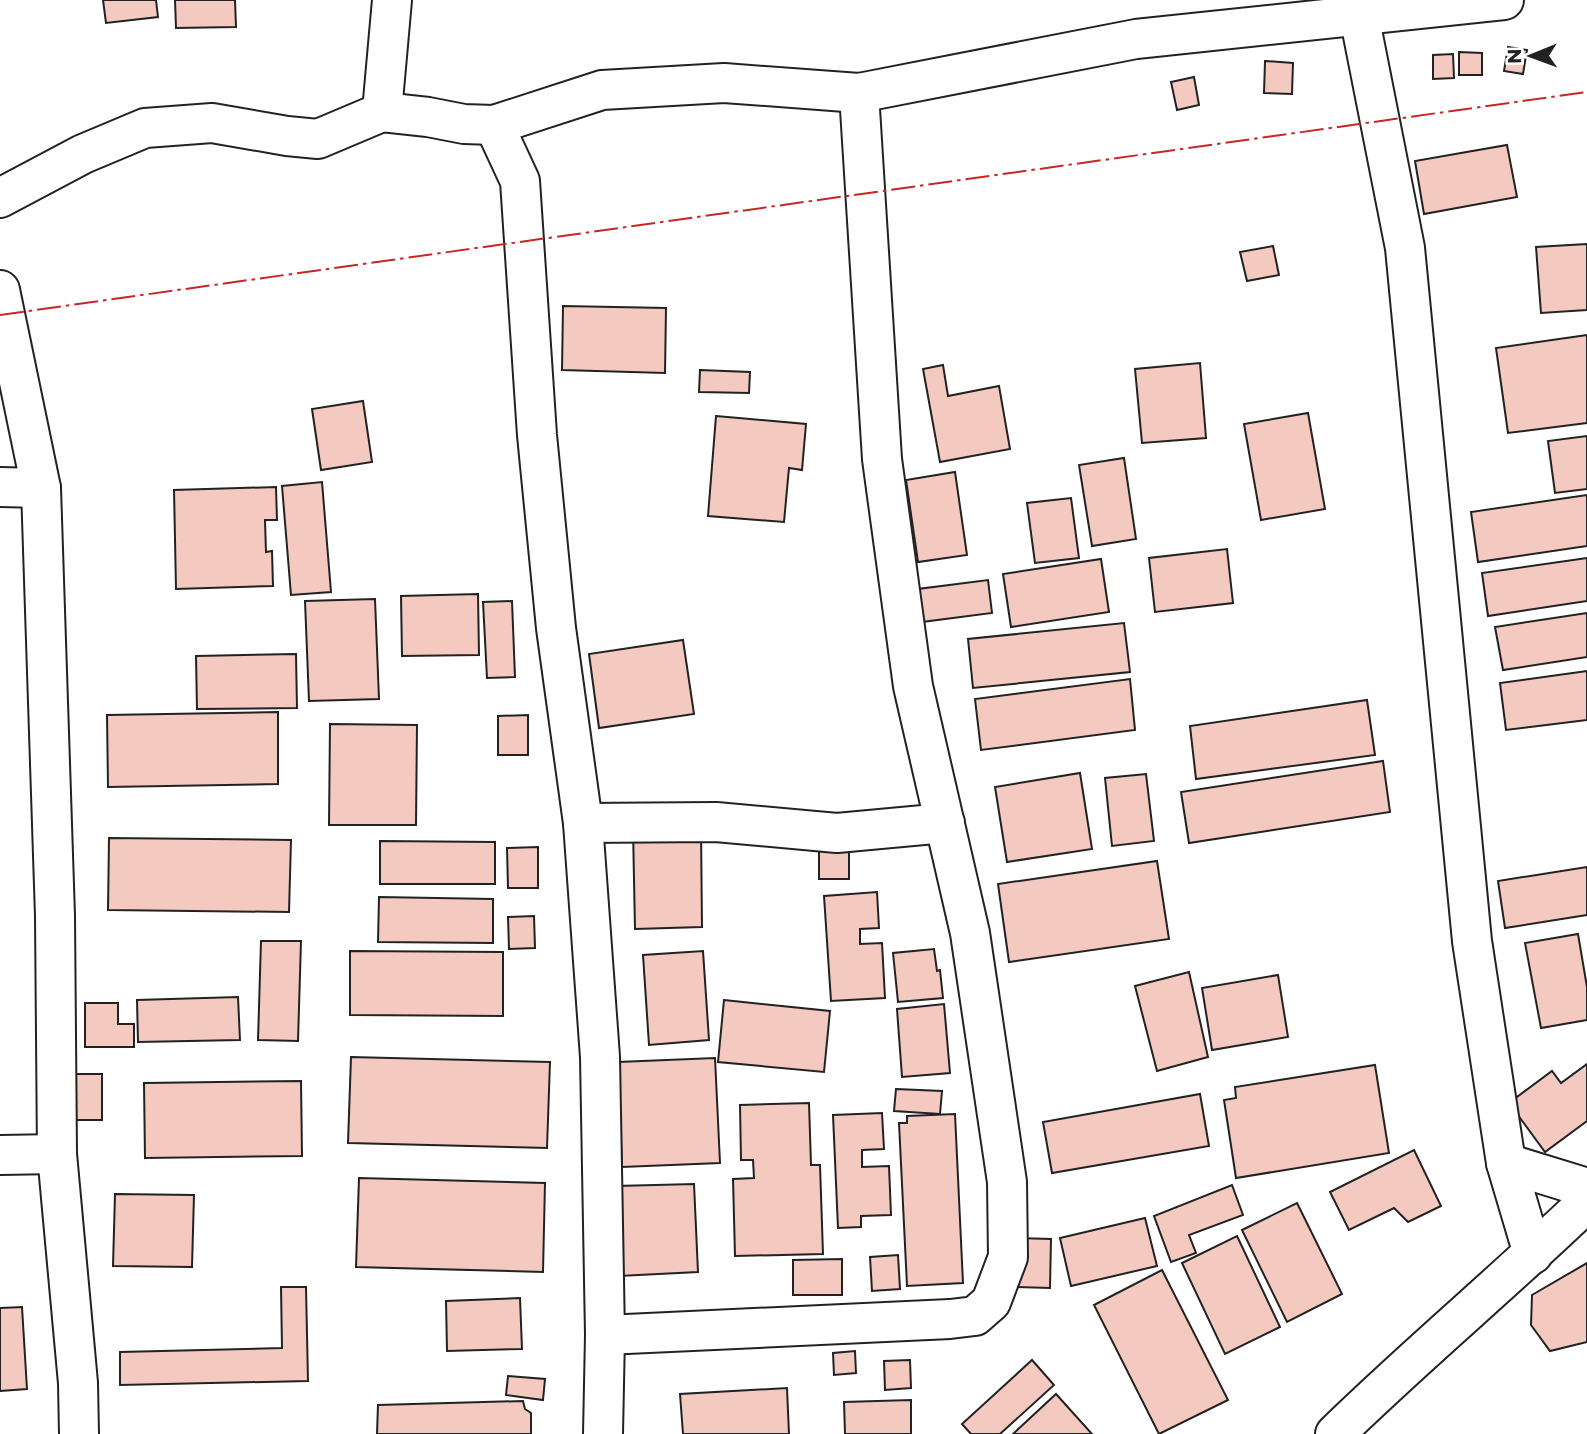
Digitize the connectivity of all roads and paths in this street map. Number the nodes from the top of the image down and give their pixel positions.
1 (392, 0) edge
2 (1504, 0) edge
3 (1357, 8) edge
4 (859, 93) junction
5 (551, 107) junction
6 (382, 112) junction
7 (494, 125) junction
8 (520, 181) junction
9 (0, 198) edge
10 (0, 290) edge
11 (0, 487) edge
12 (41, 488) junction
13 (583, 823) junction
14 (945, 823) junction
15 (57, 1154) junction
16 (0, 1155) edge
17 (1506, 1163) junction
18 (1587, 1188) edge
19 (1587, 1202) edge
20 (1533, 1254) junction
21 (605, 1335) junction
22 (79, 1434) edge
23 (603, 1434) edge
24 (1335, 1434) edge

1 - 6 street
2 - 3 street
3 - 4 street
3 - 17 street
4 - 5 street
4 - 14 street
5 - 7 street
5 - 8 street
6 - 7 street
6 - 9 street
7 - 8 street
8 - 13 street
10 - 12 street
11 - 12 street
12 - 15 street
13 - 14 street
13 - 21 street
14 - 21 street
15 - 16 street
15 - 22 street
17 - 18 street
17 - 20 street
19 - 20 street
20 - 24 street
21 - 23 street

